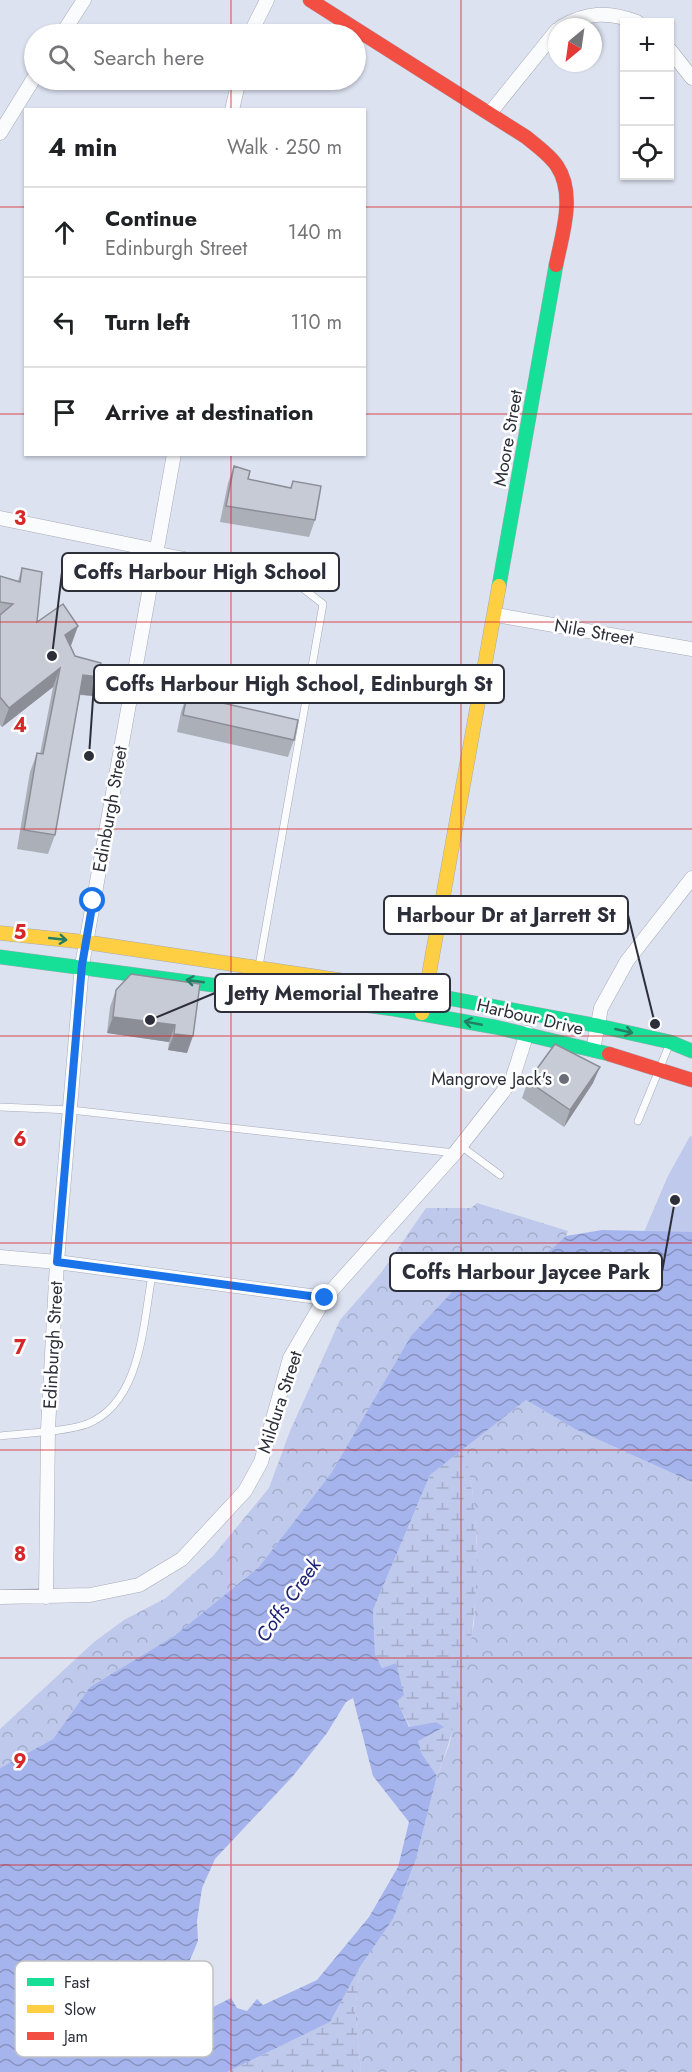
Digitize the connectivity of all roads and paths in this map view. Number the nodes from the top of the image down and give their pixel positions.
1 (84, 0) edge
2 (267, 0) edge
3 (310, 0) edge
4 (580, 18) edge
5 (627, 18) edge
6 (69, 24) edge
7 (255, 24) edge
8 (348, 24) edge
9 (366, 35) edge
10 (548, 41) edge
11 (674, 56) edge
12 (692, 78) edge
13 (27, 90) edge
14 (237, 90) edge
15 (232, 108) edge
16 (490, 113) junction
17 (0, 133) edge
18 (174, 456) edge
19 (0, 518) edge
20 (156, 550) junction
21 (496, 615) junction
22 (692, 650) edge
23 (692, 878) edge
24 (0, 933) edge
25 (85, 942) junction
26 (0, 957) edge
27 (82, 965) junction
28 (258, 969) junction
29 (427, 993) junction
30 (422, 1013) junction
31 (599, 1026) junction
32 (527, 1033) junction
33 (670, 1042) junction
34 (593, 1050) junction
35 (692, 1051) edge
36 (661, 1068) junction
37 (692, 1080) edge
38 (0, 1107) edge
39 (71, 1110) junction
40 (638, 1121) dead end
41 (458, 1150) junction
42 (500, 1175) dead end
43 (0, 1257) edge
44 (57, 1262) junction
45 (152, 1275) junction
46 (325, 1298) junction
47 (48, 1430) junction
48 (0, 1436) edge
49 (0, 1596) edge
50 (46, 1597) junction

1 - 6 street
2 - 7 street
3 - 8 street, Moore Street
4 - 5 street
9 - 16 street, Moore Street
10 - 16 street
11 - 12 street
13 - 17 street
14 - 15 street
16 - 21 street, Moore Street
18 - 20 street, Edinburgh Street
19 - 20 street
20 - 25 street, Edinburgh Street
20 - 28 lane
21 - 22 street, Nile Street
21 - 29 street, Moore Street
23 - 31 street
24 -> 25 street, Harbour Drive
25 - 27 street, Edinburgh Street
25 - 28 street, Harbour Drive
26 - 27 street, Harbour Drive
30 -> 27 street, Harbour Drive
27 - 39 street, Edinburgh Street
28 - 29 street, Harbour Drive
29 - 30 street, Moore Street
29 - 31 street, Harbour Drive
32 -> 30 street, Harbour Drive
31 -> 33 street, Harbour Drive
31 - 34 street
32 - 34 street, Harbour Drive
32 - 41 street, Mildura Street
33 - 35 street, Harbour Drive
33 - 36 lane
34 - 36 street, Harbour Drive
36 - 37 street, Harbour Drive
36 - 40 lane
38 - 39 lane
39 - 41 lane
39 - 44 street, Edinburgh Street
41 - 42 lane
41 - 46 street, Mildura Street
43 - 44 street
44 - 45 street
44 - 47 street, Edinburgh Street
45 - 46 street
45 - 47 lane
46 - 50 street, Mildura Street
47 - 48 lane
47 - 50 street, Edinburgh Street
49 - 50 street, Mildura Street

